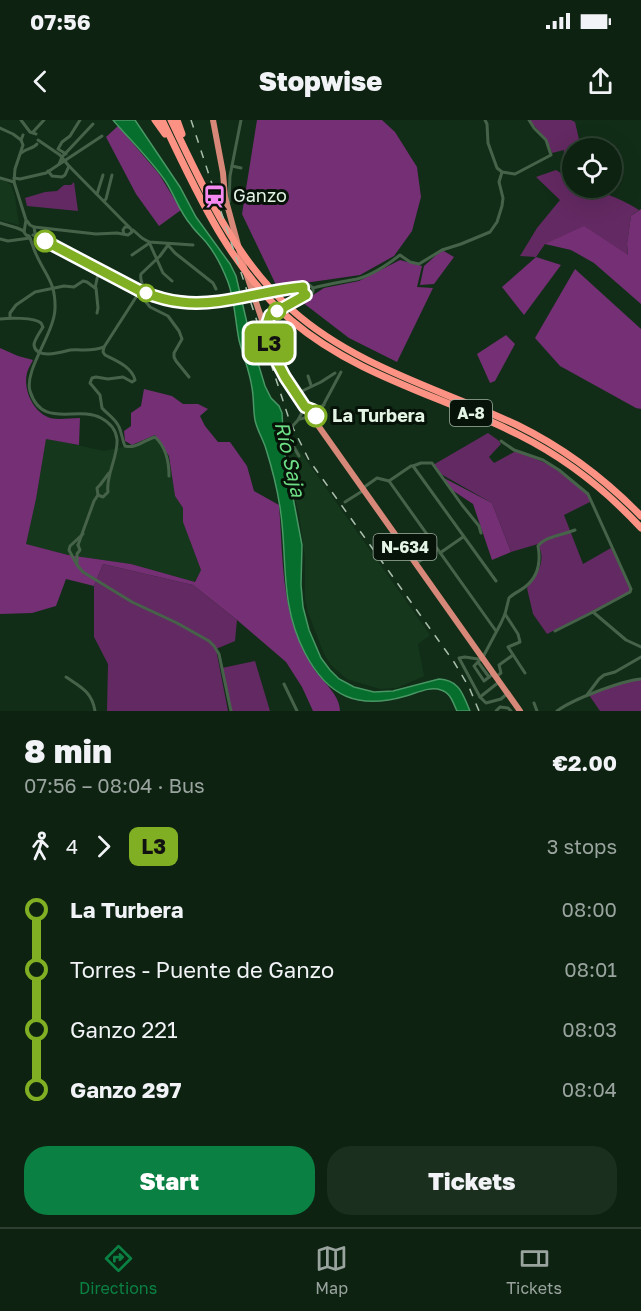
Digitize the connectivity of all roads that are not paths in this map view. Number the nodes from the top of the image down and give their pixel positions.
1 (21, 120) edge
2 (44, 120) edge
3 (80, 120) edge
4 (155, 120) edge
5 (162, 120) edge
6 (171, 120) edge
7 (177, 120) edge
8 (213, 120) edge
9 (241, 120) edge
10 (485, 120) edge
11 (529, 120) edge
12 (93, 124) dead end
13 (24, 125) junction
14 (0, 128) edge
15 (33, 133) junction
16 (13, 134) junction
17 (24, 134) junction
18 (102, 136) dead end
19 (66, 140) junction
20 (22, 142) junction
21 (38, 142) junction
22 (72, 147) junction
23 (28, 148) junction
24 (77, 153) junction
25 (20, 154) junction
26 (65, 162) junction
27 (232, 166) junction
28 (241, 168) dead end
29 (48, 171) junction
30 (502, 172) junction
31 (103, 175) dead end
32 (112, 175) dead end
33 (227, 176) junction
34 (0, 178) edge
35 (14, 178) junction
36 (97, 194) junction
37 (104, 201) junction
38 (209, 204) junction
39 (124, 221) junction
40 (0, 223) edge
41 (130, 228) junction
42 (124, 230) junction
43 (30, 231) junction
44 (130, 234) junction
45 (138, 235) junction
46 (0, 239) edge
47 (39, 239) junction
48 (44, 241) junction
49 (149, 243) junction
50 (33, 244) junction
51 (168, 244) junction
52 (193, 245) dead end
53 (132, 255) dead end
54 (156, 259) junction
55 (99, 270) junction
56 (172, 281) dead end
57 (96, 287) junction
58 (303, 287) junction
59 (313, 288) junction
60 (216, 289) dead end
61 (140, 292) junction
62 (306, 295) junction
63 (257, 307) junction
64 (97, 313) dead end
65 (291, 315) junction
66 (269, 316) junction
67 (10, 318) junction
68 (261, 319) junction
69 (0, 320) edge
70 (265, 330) junction
71 (104, 347) junction
72 (40, 352) junction
73 (341, 372) dead end
74 (335, 373) dead end
75 (308, 376) dead end
76 (189, 377) dead end
77 (311, 386) junction
78 (296, 394) junction
79 (324, 405) junction
80 (304, 409) junction
81 (315, 417) junction
82 (297, 421) junction
83 (501, 441) dead end
84 (299, 456) dead end
85 (413, 466) junction
86 (110, 471) junction
87 (169, 476) dead end
88 (389, 481) junction
89 (100, 485) junction
90 (107, 486) junction
91 (364, 489) junction
92 (98, 495) junction
93 (345, 502) dead end
94 (641, 516) edge
95 (641, 528) edge
96 (575, 530) dead end
97 (482, 533) dead end
98 (82, 534) junction
99 (463, 537) junction
100 (73, 544) junction
101 (78, 545) junction
102 (439, 551) junction
103 (72, 554) junction
104 (77, 554) junction
105 (416, 563) junction
106 (77, 565) junction
107 (496, 581) dead end
108 (593, 612) junction
109 (505, 614) junction
110 (496, 631) junction
111 (555, 631) dead end
112 (641, 648) edge
113 (513, 655) junction
114 (641, 657) edge
115 (479, 660) junction
116 (525, 673) dead end
117 (66, 677) dead end
118 (495, 677) junction
119 (641, 679) edge
120 (284, 684) dead end
121 (508, 693) junction
122 (586, 696) junction
123 (480, 697) junction
124 (534, 703) dead end
125 (518, 709) edge
126 (95, 711) edge
127 (231, 711) edge
128 (297, 711) edge
129 (496, 711) edge
130 (511, 711) edge
131 (537, 711) edge
132 (556, 711) edge

1 - 13 street
2 - 15 street
3 - 19 street
4 - 38 highway
5 - 38 highway, A-8
6 - 38 highway, A-8
7 - 38 highway
8 - 33 highway, N-634
9 - 27 street
10 - 30 street
11 - 30 street
12 - 22 street
13 - 15 street
13 - 17 street
14 - 16 street
15 - 17 street
15 - 21 street
16 - 17 street
16 - 20 street
17 - 20 street
18 - 24 street
19 - 22 street
19 - 26 street
20 - 23 street
20 - 25 street
21 - 23 street
21 - 26 street
22 - 24 street
22 - 26 street
23 - 25 street
24 - 26 street
25 - 35 street
26 - 29 street
26 - 29 street
26 - 36 street
27 - 28 street
27 - 33 street
29 - 35 street
30 - 59 street
31 - 36 street
32 - 37 street
33 - 63 highway, N-634
34 - 35 street
35 - 43 street
36 - 37 street
37 - 39 street
38 - 65 highway, A-8
39 - 41 street
39 - 42 street
40 - 43 street
41 - 42 street
41 - 44 street
41 - 45 street
42 - 43 street
42 - 44 street
43 - 46 street
43 - 47 street
43 - 48 street
43 - 50 street
44 - 45 street
45 - 49 street
47 - 48 street
47 - 50 street
48 - 55 street
49 - 51 street
49 - 53 street
49 - 54 street
50 - 72 street
51 - 52 street
51 - 54 street
51 - 60 street
54 - 56 street
54 - 61 street
55 - 57 street
55 - 61 street
57 - 64 street
57 - 67 street
58 - 59 street
58 - 61 street
58 - 62 street
59 - 62 street
61 - 71 street
61 - 76 street
62 - 66 street
63 - 66 street
63 - 68 highway, N-634
65 - 94 highway, A-8
65 - 95 highway, A-8
66 - 68 street
66 - 70 street
67 - 69 street
67 - 72 street
68 - 70 highway, N-634
70 - 78 highway, N-634
71 - 72 street
71 - 87 street
72 - 86 street
73 - 79 street
74 - 77 street
75 - 77 street
77 - 78 street
78 - 80 highway, N-634
79 - 81 street
79 - 81 street
80 - 81 highway, N-634
80 - 82 street
81 - 82 street
81 - 91 highway, N-634
82 - 84 street
83 - 108 street
85 - 88 street
85 - 97 street
85 - 99 street
86 - 89 street
86 - 90 street
88 - 91 street
88 - 102 street
89 - 90 street
89 - 92 street
90 - 92 street
91 - 93 street
91 - 105 highway, N-634
92 - 98 street
96 - 109 street
98 - 100 street
98 - 101 street
99 - 102 street
99 - 107 street
100 - 101 street
100 - 103 street
101 - 104 street
102 - 105 street
102 - 110 street
103 - 104 street
103 - 106 street
104 - 106 street
105 - 115 highway, N-634
106 - 127 street
108 - 111 street
108 - 112 street
109 - 110 street
109 - 113 street
110 - 115 street
113 - 116 street
113 - 118 street
114 - 122 street
115 - 118 highway, N-634
115 - 118 street
115 - 123 street
117 - 126 street
118 - 121 highway, N-634
118 - 123 street
119 - 122 street
120 - 128 street
121 - 123 street
121 - 125 highway, N-634
122 - 132 street
124 - 131 street
129 - 130 street

